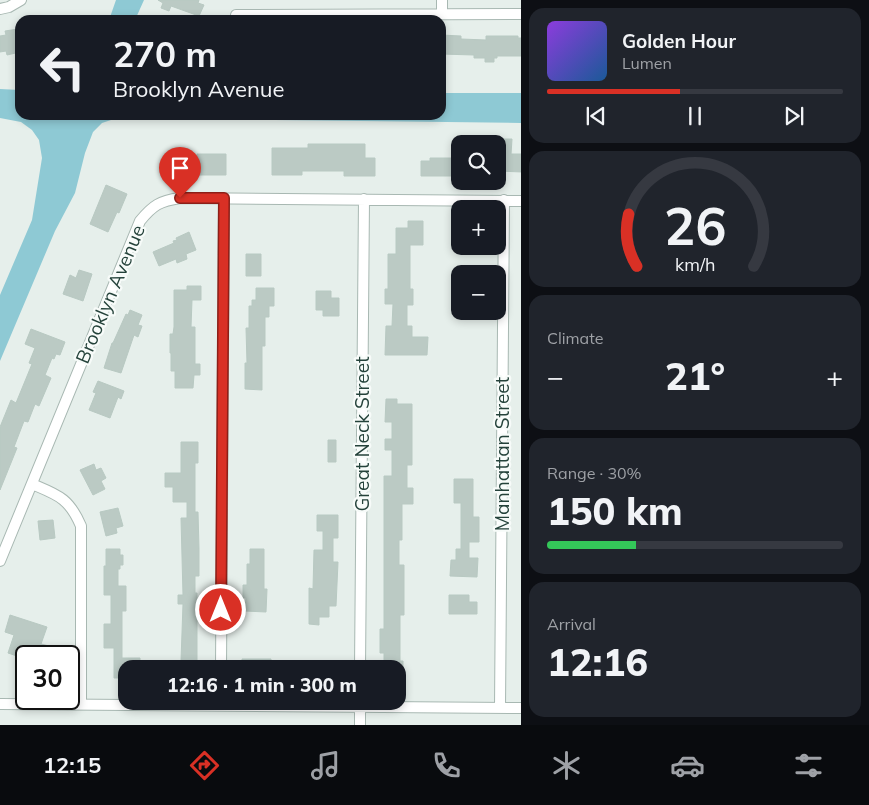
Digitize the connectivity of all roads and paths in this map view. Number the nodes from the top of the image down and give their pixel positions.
1 (21, 0) edge
2 (442, 0) edge
3 (0, 9) edge
4 (442, 14) junction
5 (521, 14) edge
6 (236, 15) dead end
7 (224, 198) junction
8 (364, 199) junction
9 (504, 200) edge
10 (506, 200) edge
11 (521, 200) edge
12 (504, 255) edge
13 (32, 484) junction
14 (0, 561) edge
15 (221, 660) edge
16 (360, 660) edge
17 (0, 704) edge
18 (81, 704) junction
19 (118, 704) edge
20 (406, 705) edge
21 (500, 708) junction
22 (521, 708) edge
23 (360, 710) edge
24 (360, 725) edge

1 - 3 street
2 - 4 street
4 - 5 street
4 - 6 street
7 - 8 street, Brooklyn Avenue
7 - 13 street, Brooklyn Avenue
7 - 15 street
8 - 9 street, Brooklyn Avenue
8 - 16 street, Great Neck Street
10 - 11 street, Brooklyn Avenue
12 - 21 street, Manhattan Street
13 - 14 street, Brooklyn Avenue
13 - 18 street
17 - 18 street
18 - 19 street
20 - 21 street
21 - 22 street
23 - 24 street

